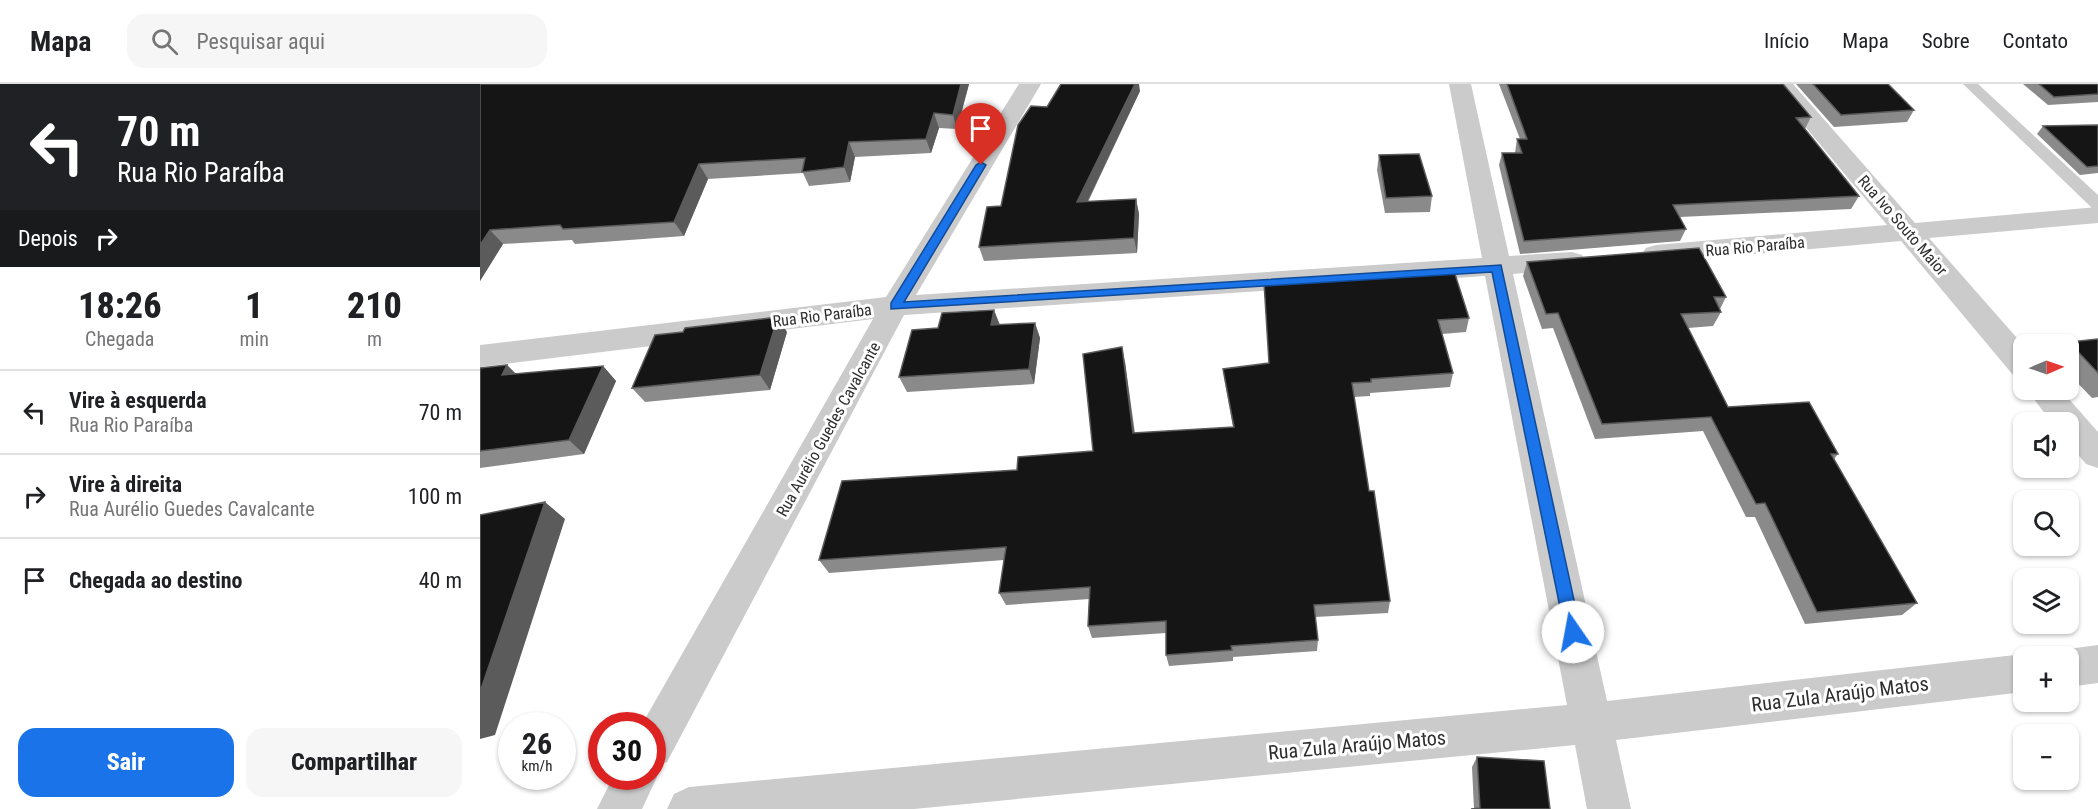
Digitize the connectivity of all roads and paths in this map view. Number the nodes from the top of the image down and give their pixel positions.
1 (1030, 84) edge
2 (1460, 84) edge
3 (1781, 84) edge
4 (1970, 84) edge
5 (2098, 204) edge
6 (2098, 215) edge
7 (1910, 234) junction
8 (1497, 267) junction
9 (895, 306) junction
10 (2013, 354) edge
11 (480, 356) edge
12 (2052, 400) edge
13 (2098, 454) edge
14 (2098, 664) edge
15 (2079, 667) edge
16 (2013, 674) edge
17 (666, 722) edge
18 (1592, 723) junction
19 (629, 790) edge
20 (619, 809) edge
21 (689, 809) edge
22 (1610, 809) edge

1 - 9 street, Rua Aurélio Guedes Cavalcante
2 - 8 street
3 - 7 street, Rua Ivo Souto Maior
4 - 5 lane
6 - 7 street, Rua Rio Paraíba
7 - 8 street, Rua Rio Paraíba
7 - 10 street, Rua Ivo Souto Maior
8 - 9 street, Rua Rio Paraíba
8 - 18 street
9 - 11 street, Rua Rio Paraíba
9 - 17 street, Rua Aurélio Guedes Cavalcante
12 - 13 street
14 - 15 street
16 - 18 street, Rua Zula Araújo Matos
18 - 21 street, Rua Zula Araújo Matos
18 - 22 street
19 - 20 street

